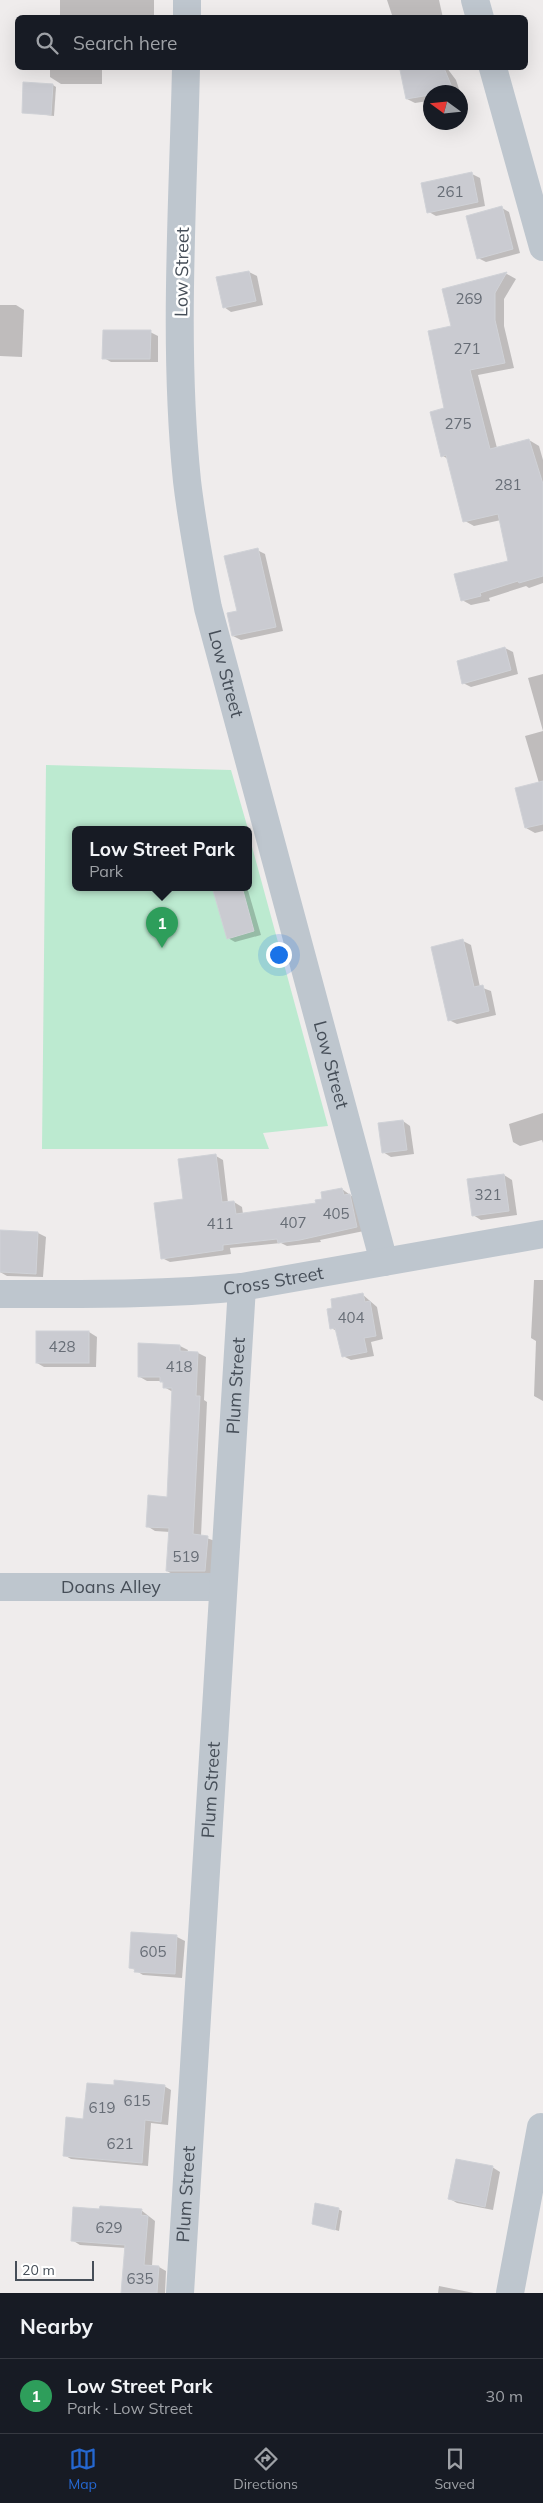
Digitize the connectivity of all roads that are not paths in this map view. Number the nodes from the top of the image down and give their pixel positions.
1 (187, 0) edge
2 (475, 0) edge
3 (187, 15) edge
4 (479, 15) edge
5 (186, 70) edge
6 (495, 70) edge
7 (543, 246) edge
8 (543, 1234) edge
9 (384, 1262) junction
10 (242, 1287) junction
11 (0, 1294) edge
12 (0, 1587) edge
13 (224, 1587) junction
14 (541, 2127) dead end
15 (180, 2293) edge
16 (510, 2293) edge

1 - 3 street
2 - 4 street
5 - 9 street, Low Street
6 - 7 street
8 - 9 street, Cross Street
9 - 10 street, Cross Street
10 - 11 street, Cross Street
10 - 13 street, Plum Street
12 - 13 street, Doans Alley
13 - 15 street, Plum Street
14 - 16 street

